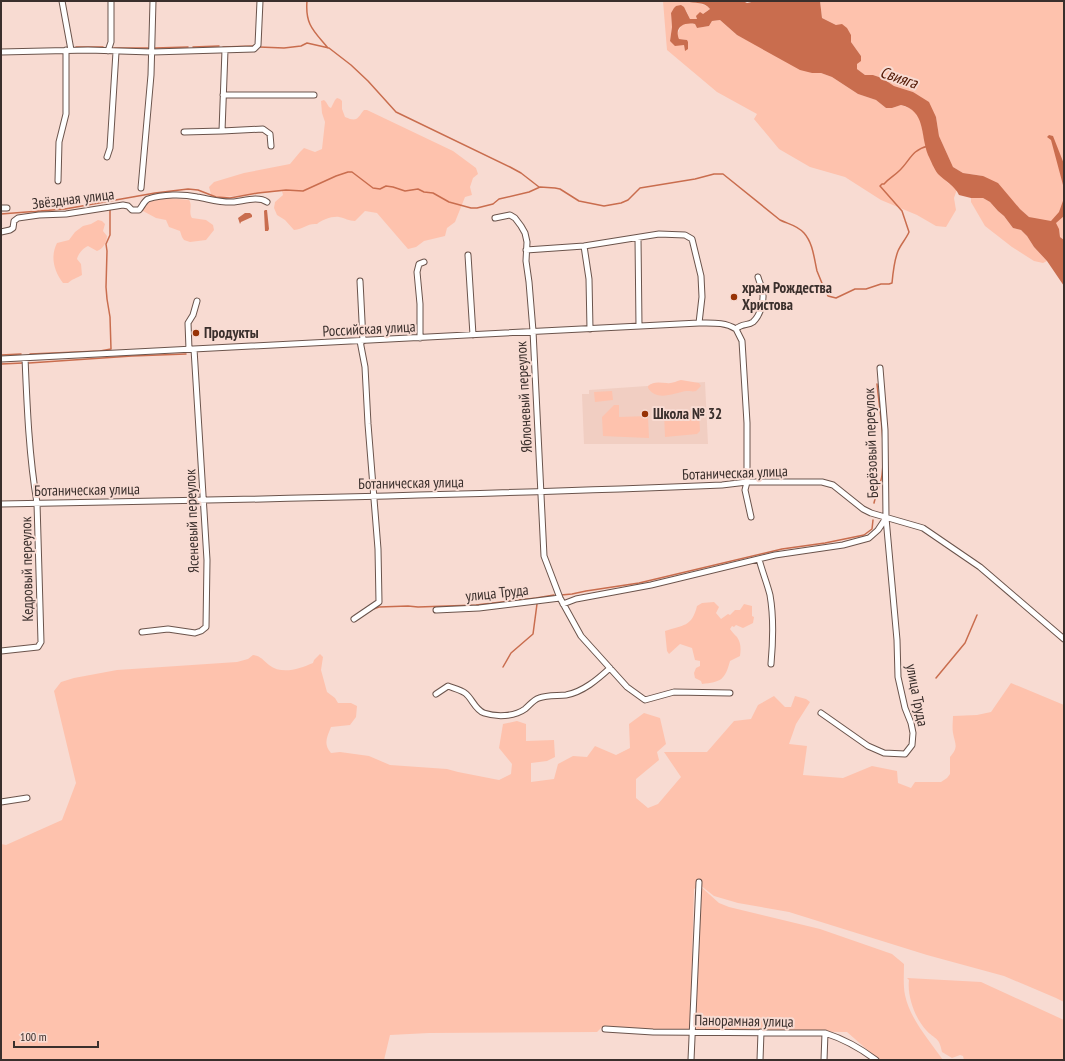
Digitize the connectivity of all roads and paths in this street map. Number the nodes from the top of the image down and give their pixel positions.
1 (62, 1) edge
2 (111, 1) edge
3 (153, 1) edge
4 (260, 1) edge
5 (68, 50) junction
6 (225, 50) junction
7 (108, 51) junction
8 (1, 52) edge
9 (116, 52) junction
10 (152, 52) junction
11 (223, 95) junction
12 (314, 95) dead end
13 (222, 131) junction
14 (184, 132) dead end
15 (271, 146) dead end
16 (107, 157) dead end
17 (58, 181) dead end
18 (141, 188) dead end
19 (267, 202) dead end
20 (495, 218) dead end
21 (1, 232) edge
22 (638, 238) junction
23 (584, 246) junction
24 (526, 250) junction
25 (468, 255) dead end
26 (424, 262) dead end
27 (758, 277) dead end
28 (360, 281) dead end
29 (198, 301) dead end
30 (700, 323) junction
31 (639, 326) junction
32 (590, 329) junction
33 (736, 329) junction
34 (533, 331) junction
35 (473, 334) junction
36 (420, 338) junction
37 (361, 341) junction
38 (191, 349) junction
39 (26, 358) junction
40 (1, 359) edge
41 (880, 368) dead end
42 (746, 482) junction
43 (541, 492) junction
44 (374, 496) junction
45 (204, 500) junction
46 (37, 503) junction
47 (1, 504) edge
48 (751, 517) dead end
49 (886, 518) junction
50 (759, 559) junction
51 (560, 598) junction
52 (563, 604) junction
53 (436, 610) dead end
54 (354, 619) dead end
55 (142, 632) dead end
56 (1064, 639) edge
57 (1, 651) edge
58 (771, 664) dead end
59 (610, 668) junction
60 (730, 693) dead end
61 (436, 694) dead end
62 (821, 713) dead end
63 (27, 798) dead end
64 (1, 802) edge
65 (698, 882) dead end
66 (605, 1029) dead end
67 (692, 1032) junction
68 (761, 1032) junction
69 (825, 1033) junction
70 (691, 1060) edge
71 (760, 1060) edge
72 (824, 1060) edge
73 (876, 1060) edge

1 - 5 street
2 - 7 street
3 - 10 street
4 - 6 street
5 - 7 street
5 - 8 street
5 - 17 street
6 - 10 street
6 - 11 street
7 - 9 street
9 - 10 street
9 - 16 street
10 - 18 street
11 - 12 street
11 - 13 street
13 - 14 street
13 - 15 street
19 - 21 street, Звёздная улица
20 - 24 street, Яблоневый переулок
22 - 23 street
22 - 30 street
22 - 31 street
23 - 24 street
23 - 32 street
24 - 34 street, Яблоневый переулок
25 - 35 street
26 - 36 street
27 - 33 street
28 - 37 street
29 - 38 street, Ясеневый переулок
30 - 31 street, Российская улица
30 - 33 street, Российская улица
31 - 32 street, Российская улица
32 - 34 street, Российская улица
33 - 42 street
34 - 35 street, Российская улица
34 - 43 street, Яблоневый переулок
35 - 36 street, Российская улица
36 - 37 street, Российская улица
37 - 38 street, Российская улица
37 - 44 street
38 - 39 street, Российская улица
38 - 45 street, Ясеневый переулок
39 - 40 street, Российская улица
39 - 46 street, Кедровый переулок
41 - 49 street, Берёзовый переулок
42 - 43 street, Ботаническая улица
42 - 48 street
42 - 49 street, Ботаническая улица
43 - 44 street, Ботаническая улица
43 - 51 street, Яблоневый переулок
44 - 45 street, Ботаническая улица
44 - 54 street
45 - 46 street, Ботаническая улица
45 - 55 street, Ясеневый переулок
46 - 47 street, Ботаническая улица
46 - 57 street, Кедровый переулок
49 - 50 street
49 - 56 street
49 - 62 street, улица Труда
50 - 52 street
50 - 58 street
51 - 52 street, Яблоневый переулок
51 - 53 street, улица Труда
52 - 59 street, Яблоневый переулок
59 - 60 street, Яблоневый переулок
59 - 61 street
63 - 64 street
65 - 67 street
66 - 67 street, Панорамная улица
67 - 68 street, Панорамная улица
67 - 70 street
68 - 69 street, Панорамная улица
68 - 71 street
69 - 72 street
69 - 73 street, Панорамная улица

